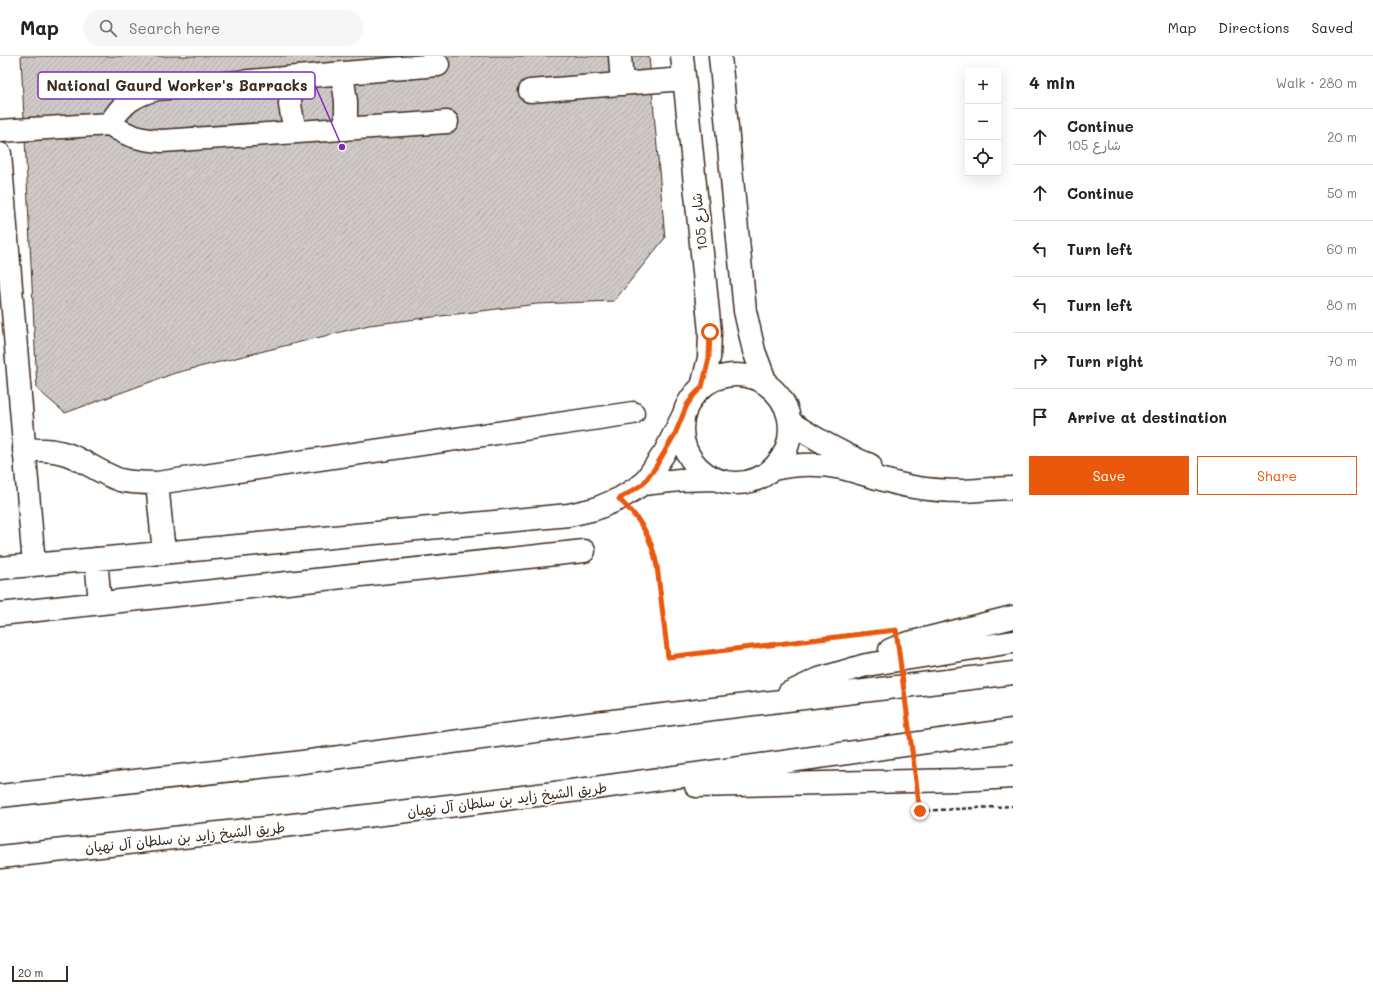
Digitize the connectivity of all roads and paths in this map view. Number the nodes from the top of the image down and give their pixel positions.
1 (620, 56) edge
2 (682, 56) edge
3 (720, 56) edge
4 (438, 65) dead end
5 (342, 74) junction
6 (291, 78) junction
7 (684, 79) junction
8 (622, 84) junction
9 (530, 91) dead end
10 (447, 122) dead end
11 (110, 124) junction
12 (346, 129) junction
13 (0, 131) edge
14 (294, 132) junction
15 (0, 154) edge
16 (7, 313) edge
17 (766, 383) junction
18 (702, 387) junction
19 (633, 413) dead end
20 (683, 416) junction
21 (791, 423) junction
22 (24, 450) junction
23 (773, 469) junction
24 (1013, 478) edge
25 (716, 479) junction
26 (157, 483) junction
27 (643, 484) junction
28 (1013, 488) edge
29 (619, 499) junction
30 (584, 551) dead end
31 (164, 553) junction
32 (96, 560) junction
33 (34, 565) junction
34 (0, 568) edge
35 (100, 603) junction
36 (0, 614) edge
37 (1013, 618) edge
38 (896, 630) dead end
39 (888, 631) dead end
40 (1013, 642) edge
41 (866, 665) junction
42 (1013, 673) edge
43 (774, 701) junction
44 (1013, 730) edge
45 (1013, 777) edge
46 (594, 788) junction
47 (0, 796) edge
48 (1013, 806) edge
49 (0, 857) edge

1 - 8 main road
2 - 7 main road, شارع 105
3 - 17 main road
4 - 5 main road
5 - 6 main road
5 - 12 main road
6 - 11 main road
6 - 14 main road
7 - 8 main road
7 - 18 main road, شارع 105
8 - 9 main road
10 - 12 main road
11 - 13 main road
11 - 14 main road
12 - 14 main road
15 - 16 main road
16 - 22 main road
17 - 18 main road
17 - 21 main road
18 - 20 main road
19 - 26 main road
20 - 25 main road
20 - 27 main road
21 - 23 main road
21 - 24 main road
22 - 26 main road
22 - 33 main road
23 - 25 main road
23 - 28 main road
25 - 27 main road
26 - 31 main road
27 - 29 main road
29 - 31 main road
29 - 39 path
30 - 35 main road
31 - 32 main road
32 - 33 main road
32 - 35 main road
33 - 34 main road
35 - 36 main road
37 - 41 main road
38 - 48 path, bridge
40 - 41 main road
41 - 43 main road
42 - 43 main road
43 - 47 main road
44 - 46 main road, طريق الشيخ زايد بن سلطان آل نهيان
45 - 46 main road
46 - 49 main road, طريق الشيخ زايد بن سلطان آل نهيان

